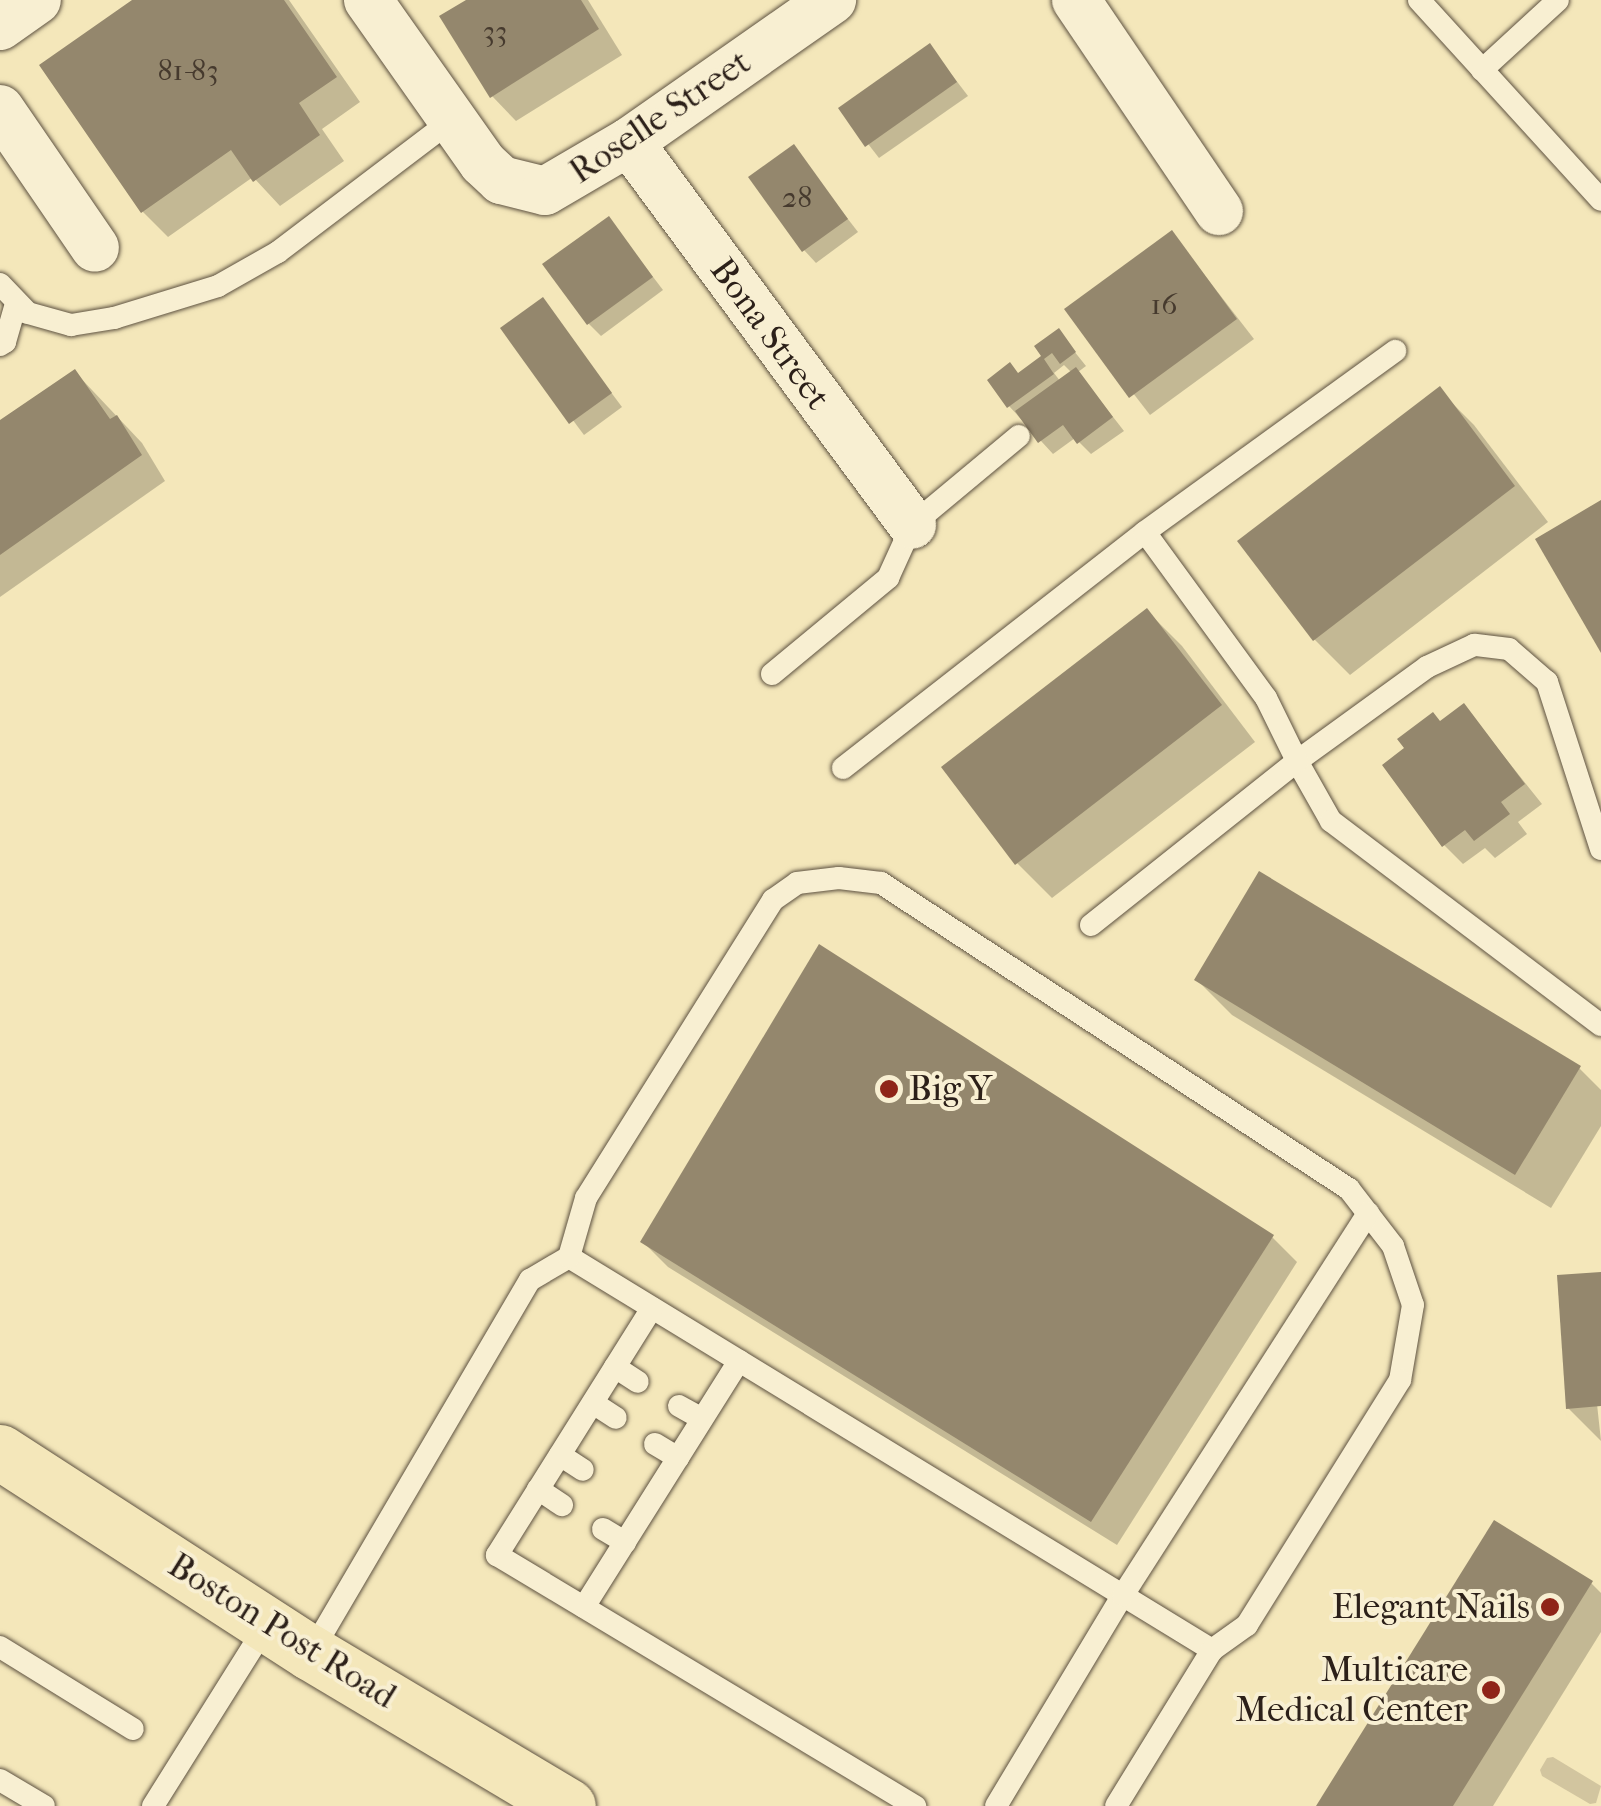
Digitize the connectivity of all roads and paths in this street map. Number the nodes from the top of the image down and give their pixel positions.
1 (37, 0) edge
2 (368, 0) edge
3 (832, 0) edge
4 (1076, 0) edge
5 (1419, 0) edge
6 (1558, 0) edge
7 (0, 26) edge
8 (1482, 70) junction
9 (0, 108) edge
10 (452, 120) junction
11 (629, 142) junction
12 (1601, 200) edge
13 (1219, 211) dead end
14 (95, 248) dead end
15 (0, 284) edge
16 (16, 304) junction
17 (0, 345) edge
18 (1396, 350) dead end
19 (1020, 436) dead end
20 (912, 526) junction
21 (1144, 532) junction
22 (772, 674) dead end
23 (1297, 761) junction
24 (843, 768) dead end
25 (1601, 849) edge
26 (1091, 925) dead end
27 (1601, 1025) edge
28 (1368, 1213) junction
29 (569, 1258) junction
30 (652, 1308) junction
31 (738, 1361) junction
32 (615, 1367) junction
33 (638, 1382) dead end
34 (593, 1403) junction
35 (679, 1406) dead end
36 (616, 1418) dead end
37 (702, 1419) junction
38 (655, 1444) dead end
39 (0, 1452) edge
40 (560, 1455) junction
41 (678, 1458) junction
42 (583, 1470) dead end
43 (538, 1489) junction
44 (562, 1505) dead end
45 (602, 1529) dead end
46 (625, 1542) junction
47 (1122, 1595) junction
48 (584, 1607) junction
49 (289, 1638) junction
50 (0, 1647) edge
51 (1212, 1650) junction
52 (133, 1729) dead end
53 (0, 1780) edge
54 (44, 1806) edge
55 (153, 1806) edge
56 (568, 1806) edge
57 (916, 1806) edge
58 (996, 1806) edge
59 (1116, 1806) edge

1 - 7 street
2 - 10 street
3 - 11 street, Roselle Street
4 - 13 street
5 - 8 lane
6 - 8 lane
8 - 12 lane
9 - 14 street
10 - 11 street, Roselle Street
10 - 16 lane
11 - 20 street, Bona Street
15 - 16 lane
16 - 17 lane
18 - 21 lane
19 - 20 lane
20 - 22 lane
21 - 23 lane
21 - 24 lane
23 - 25 lane
23 - 26 lane
23 - 27 lane
28 - 29 lane
28 - 47 lane
28 - 51 lane
29 - 30 lane
29 - 49 lane
30 - 31 lane
30 - 32 lane
31 - 37 lane
31 - 47 lane
32 - 33 lane
32 - 34 lane
34 - 36 lane
34 - 40 lane
35 - 37 lane
37 - 41 lane
38 - 41 lane
39 - 49 main road, Boston Post Road
40 - 42 lane
40 - 43 lane
41 - 46 lane
43 - 44 lane
43 - 48 lane
45 - 46 lane
46 - 48 lane
47 - 51 lane
47 - 58 lane
48 - 57 lane
49 - 55 lane
49 - 56 main road, Boston Post Road
50 - 52 lane
51 - 59 lane
53 - 54 lane

